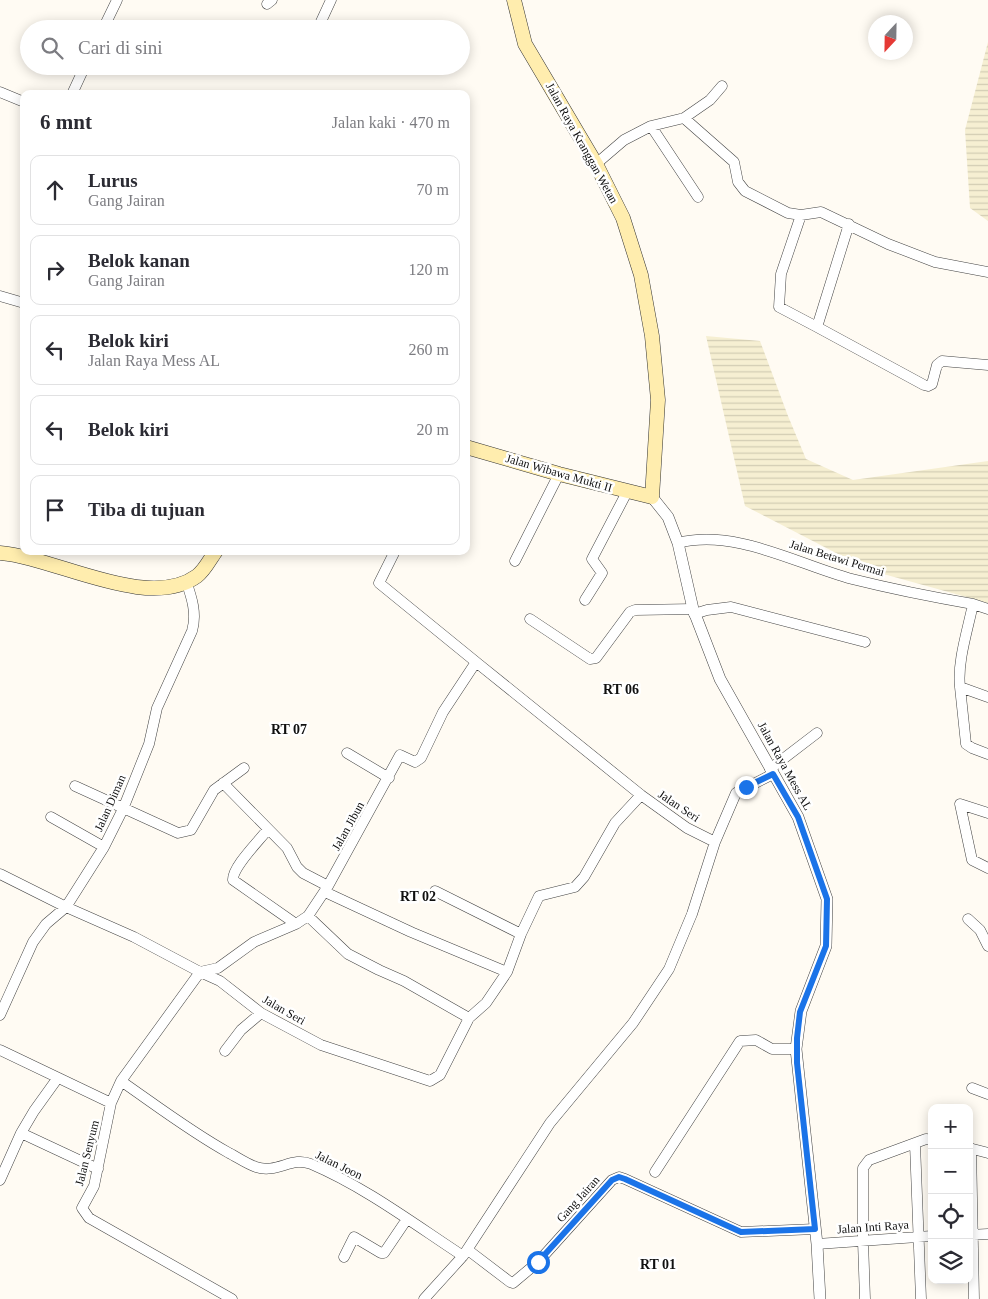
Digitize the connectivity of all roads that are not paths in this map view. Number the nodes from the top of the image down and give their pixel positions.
1 (117, 0) edge
2 (332, 0) edge
3 (514, 0) edge
4 (107, 20) edge
5 (322, 20) edge
6 (81, 75) edge
7 (722, 86) dead end
8 (74, 90) edge
9 (0, 92) edge
10 (20, 100) edge
11 (684, 118) junction
12 (651, 126) junction
13 (596, 164) junction
14 (698, 197) dead end
15 (801, 215) junction
16 (849, 224) junction
17 (988, 272) edge
18 (0, 296) edge
19 (20, 302) edge
20 (817, 327) junction
21 (988, 365) edge
22 (470, 448) edge
23 (559, 474) junction
24 (626, 492) junction
25 (652, 497) junction
26 (678, 543) junction
27 (0, 553) edge
28 (213, 555) edge
29 (393, 555) edge
30 (515, 561) dead end
31 (186, 582) junction
32 (585, 600) dead end
33 (972, 604) junction
34 (988, 609) edge
35 (694, 611) junction
36 (530, 619) dead end
37 (865, 642) dead end
38 (476, 662) junction
39 (960, 687) junction
40 (988, 697) edge
41 (818, 733) dead end
42 (347, 753) dead end
43 (988, 754) edge
44 (244, 768) dead end
45 (772, 771) junction
46 (389, 778) junction
47 (223, 783) junction
48 (75, 786) dead end
49 (641, 795) junction
50 (123, 809) junction
51 (988, 813) edge
52 (51, 817) dead end
53 (268, 829) junction
54 (715, 842) junction
55 (104, 847) junction
56 (988, 868) edge
57 (0, 874) edge
58 (327, 889) junction
59 (436, 891) dead end
60 (66, 907) junction
61 (308, 916) junction
62 (968, 919) dead end
63 (296, 924) junction
64 (521, 934) junction
65 (988, 946) edge
66 (200, 972) junction
67 (507, 972) junction
68 (261, 1013) junction
69 (0, 1015) edge
70 (470, 1018) junction
71 (796, 1049) junction
72 (0, 1050) edge
73 (225, 1050) dead end
74 (57, 1079) junction
75 (121, 1081) junction
76 (972, 1088) dead end
77 (988, 1094) edge
78 (112, 1103) junction
79 (21, 1133) junction
80 (928, 1139) edge
81 (915, 1144) junction
82 (970, 1149) edge
83 (973, 1149) edge
84 (988, 1153) edge
85 (98, 1169) junction
86 (655, 1172) dead end
87 (0, 1180) edge
88 (971, 1194) edge
89 (407, 1219) junction
90 (815, 1229) junction
91 (988, 1234) edge
92 (973, 1235) edge
93 (928, 1236) edge
94 (918, 1237) junction
95 (971, 1239) edge
96 (863, 1241) junction
97 (816, 1244) junction
98 (465, 1253) junction
99 (344, 1257) dead end
100 (232, 1299) edge
101 (424, 1299) edge
102 (820, 1299) edge
103 (865, 1299) edge
104 (921, 1299) edge
105 (974, 1299) edge

1 - 4 street
2 - 5 street
3 - 13 main road, Jalan Raya Kranggan Wetan
6 - 8 street
7 - 11 street
9 - 10 street
11 - 12 street
11 - 15 street
12 - 13 street
12 - 14 street
13 - 25 main road, Jalan Raya Kranggan Wetan
15 - 16 street
15 - 20 street
16 - 17 street
16 - 20 street
18 - 19 street
20 - 21 street
22 - 23 main road, Jalan Wibawa Mukti II
23 - 24 main road, Jalan Wibawa Mukti II
23 - 30 street
24 - 25 main road, Jalan Wibawa Mukti II
24 - 32 street
25 - 26 street, Jalan Raya Mess AL
26 - 33 street, Jalan Betawi Permai
26 - 35 street, Jalan Raya Mess AL
27 - 31 main road
28 - 31 main road
29 - 38 street
31 - 50 street, Jalan Diman
33 - 34 street, Jalan Betawi Permai
33 - 39 street
35 - 36 street
35 - 37 street
35 - 45 street, Jalan Raya Mess AL
38 - 46 street, Jalan Jibun
38 - 49 street
39 - 40 street
39 - 43 street
41 - 45 street
42 - 46 street
44 - 47 street
45 - 54 street
45 - 71 street, Jalan Raya Mess AL
46 - 58 street, Jalan Jibun
47 - 50 street
47 - 53 street
48 - 50 street
49 - 54 street, Jalan Seri
49 - 64 street, Jalan Seri
50 - 55 street, Jalan Diman
51 - 56 street
52 - 55 street
53 - 58 street
53 - 63 street
54 - 98 street
55 - 60 street, Jalan Diman
57 - 60 street, Jalan Seri
58 - 61 street, Jalan Jibun
58 - 67 street
59 - 64 street
60 - 66 street, Jalan Seri
60 - 69 street, Jalan Diman
61 - 63 street, Jalan Jibun
61 - 70 street
62 - 65 street
63 - 66 street, Jalan Jibun
64 - 67 street, Jalan Seri
66 - 68 street, Jalan Seri
66 - 75 street, Jalan Senyum
67 - 70 street, Jalan Seri
68 - 70 street, Jalan Seri
68 - 73 street
71 - 86 street
71 - 90 street, Jalan Raya Mess AL
72 - 74 street
74 - 78 street
74 - 79 street
75 - 78 street, Jalan Senyum
75 - 89 street, Jalan Joon
76 - 77 street
78 - 85 street, Jalan Senyum
79 - 85 street
79 - 87 street
80 - 81 street
81 - 94 street
81 - 96 street
82 - 88 street
83 - 84 street
85 - 100 street, Jalan Senyum
89 - 98 street, Jalan Joon
89 - 99 street
90 - 97 street, Jalan Raya Mess AL
90 - 98 street, Gang Jairan
91 - 92 street
93 - 94 street, Jalan Inti Raya
94 - 96 street, Jalan Inti Raya
94 - 104 street
95 - 105 street
96 - 97 street, Jalan Inti Raya
96 - 103 street
97 - 102 street, Jalan Raya Mess AL
98 - 101 street

